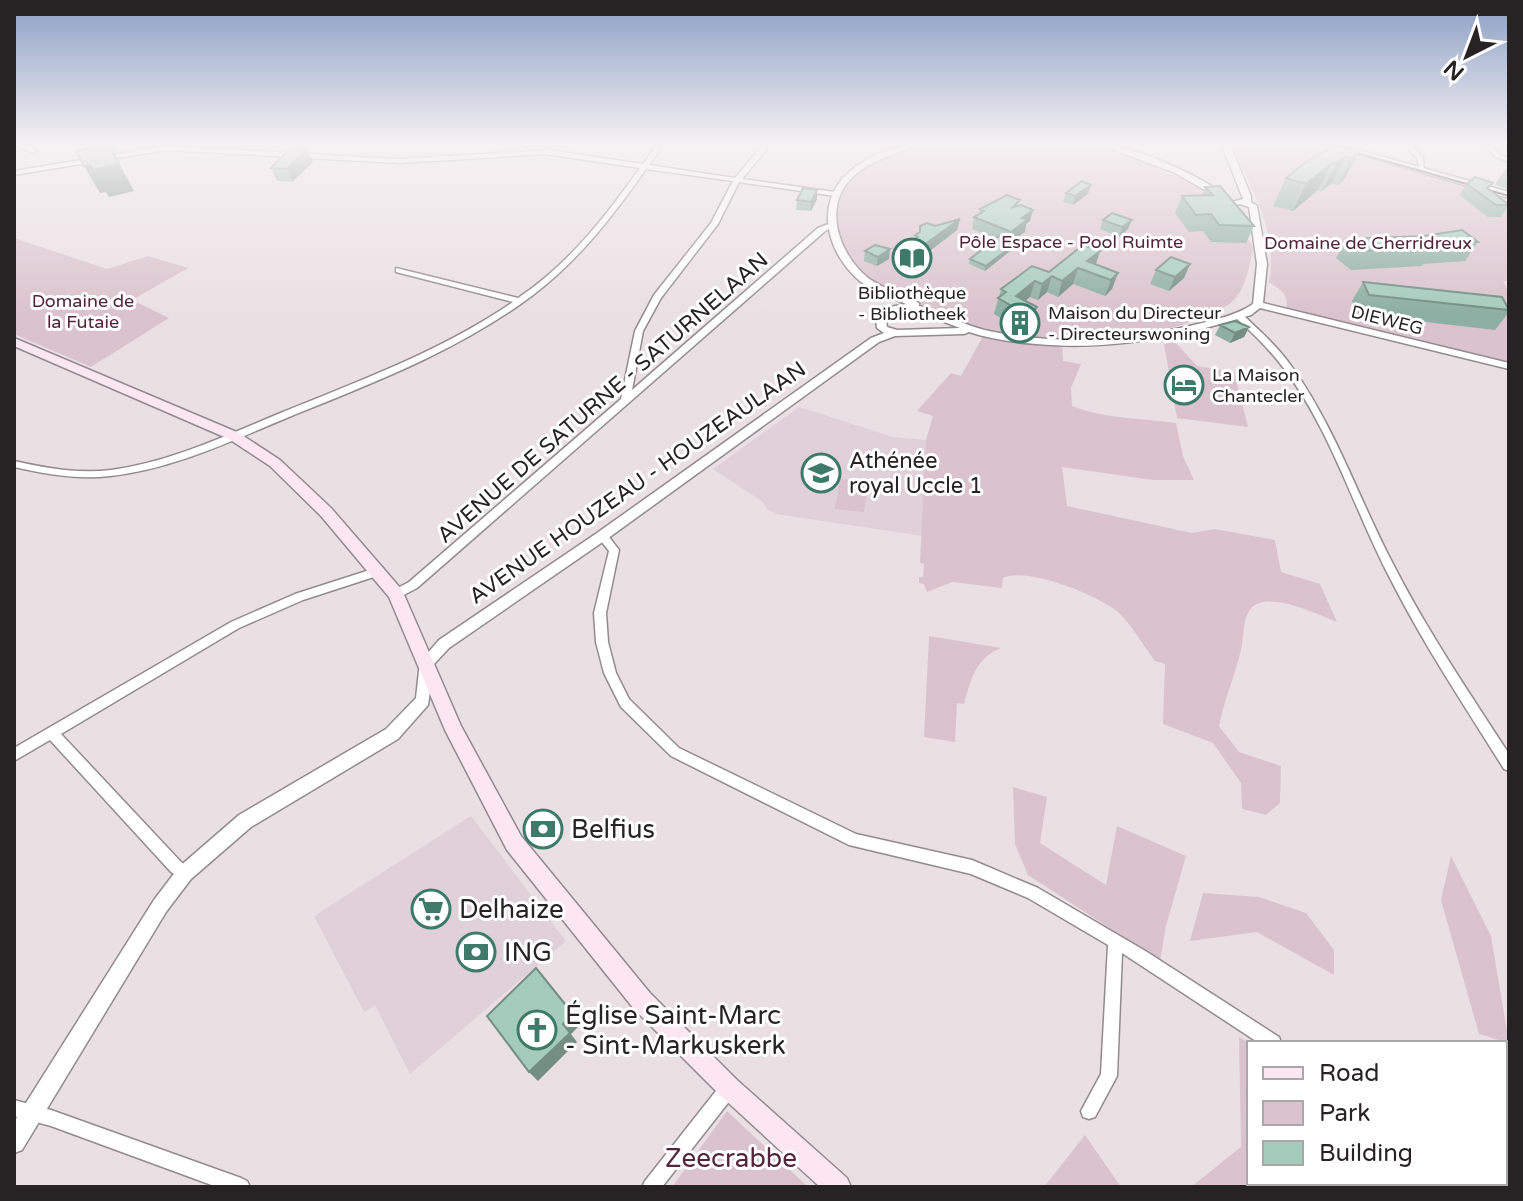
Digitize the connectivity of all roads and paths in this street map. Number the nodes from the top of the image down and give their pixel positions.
1 (619, 201) edge
2 (726, 201) edge
3 (834, 201) edge
4 (1227, 201) edge
5 (1249, 201) edge
6 (1250, 205) junction
7 (1235, 206) junction
8 (831, 225) junction
9 (1256, 229) junction
10 (399, 270) dead end
11 (869, 283) junction
12 (520, 301) junction
13 (1258, 305) junction
14 (920, 309) junction
15 (883, 314) junction
16 (1239, 316) junction
17 (887, 330) junction
18 (917, 331) junction
19 (981, 333) junction
20 (14, 342) edge
21 (1509, 366) edge
22 (625, 403) junction
23 (234, 436) junction
24 (14, 464) edge
25 (602, 536) junction
26 (379, 571) junction
27 (396, 594) junction
28 (427, 662) junction
29 (51, 732) junction
30 (1503, 746) edge
31 (14, 755) edge
32 (1509, 765) edge
33 (185, 873) junction
34 (1115, 942) junction
35 (1270, 1041) edge
36 (729, 1088) junction
37 (23, 1110) edge
38 (1089, 1111) dead end
39 (14, 1142) edge
40 (241, 1187) edge
41 (651, 1187) edge
42 (838, 1187) edge

1 - 12 street
2 - 22 street
3 - 8 street
4 - 7 street
5 - 6 street
6 - 7 street
6 - 9 street
7 - 9 street
8 - 11 street
8 - 22 street, AVENUE DE SATURNE - SATURNELAAN
9 - 13 street
10 - 12 street
11 - 14 street
11 - 15 street
12 - 23 street
13 - 16 street
13 - 21 street, DIEWEG
14 - 15 street
14 - 18 street
14 - 19 street
15 - 17 street
16 - 19 street
16 - 30 street
17 - 18 street, AVENUE HOUZEAU - HOUZEAULAAN
17 - 25 street, AVENUE HOUZEAU - HOUZEAULAAN
18 - 19 street, AVENUE HOUZEAU - HOUZEAULAAN
20 - 23 main road
22 - 27 street, AVENUE DE SATURNE - SATURNELAAN
23 - 24 street
23 - 26 main road
25 - 28 street, AVENUE HOUZEAU - HOUZEAULAAN
25 - 34 street
26 - 27 main road
26 - 29 street
27 - 28 main road
28 - 33 street
28 - 36 main road
29 - 31 street
29 - 33 street
30 - 32 street
33 - 37 street
34 - 35 street
34 - 38 street
36 - 41 street
36 - 42 main road
37 - 39 street
37 - 40 street

